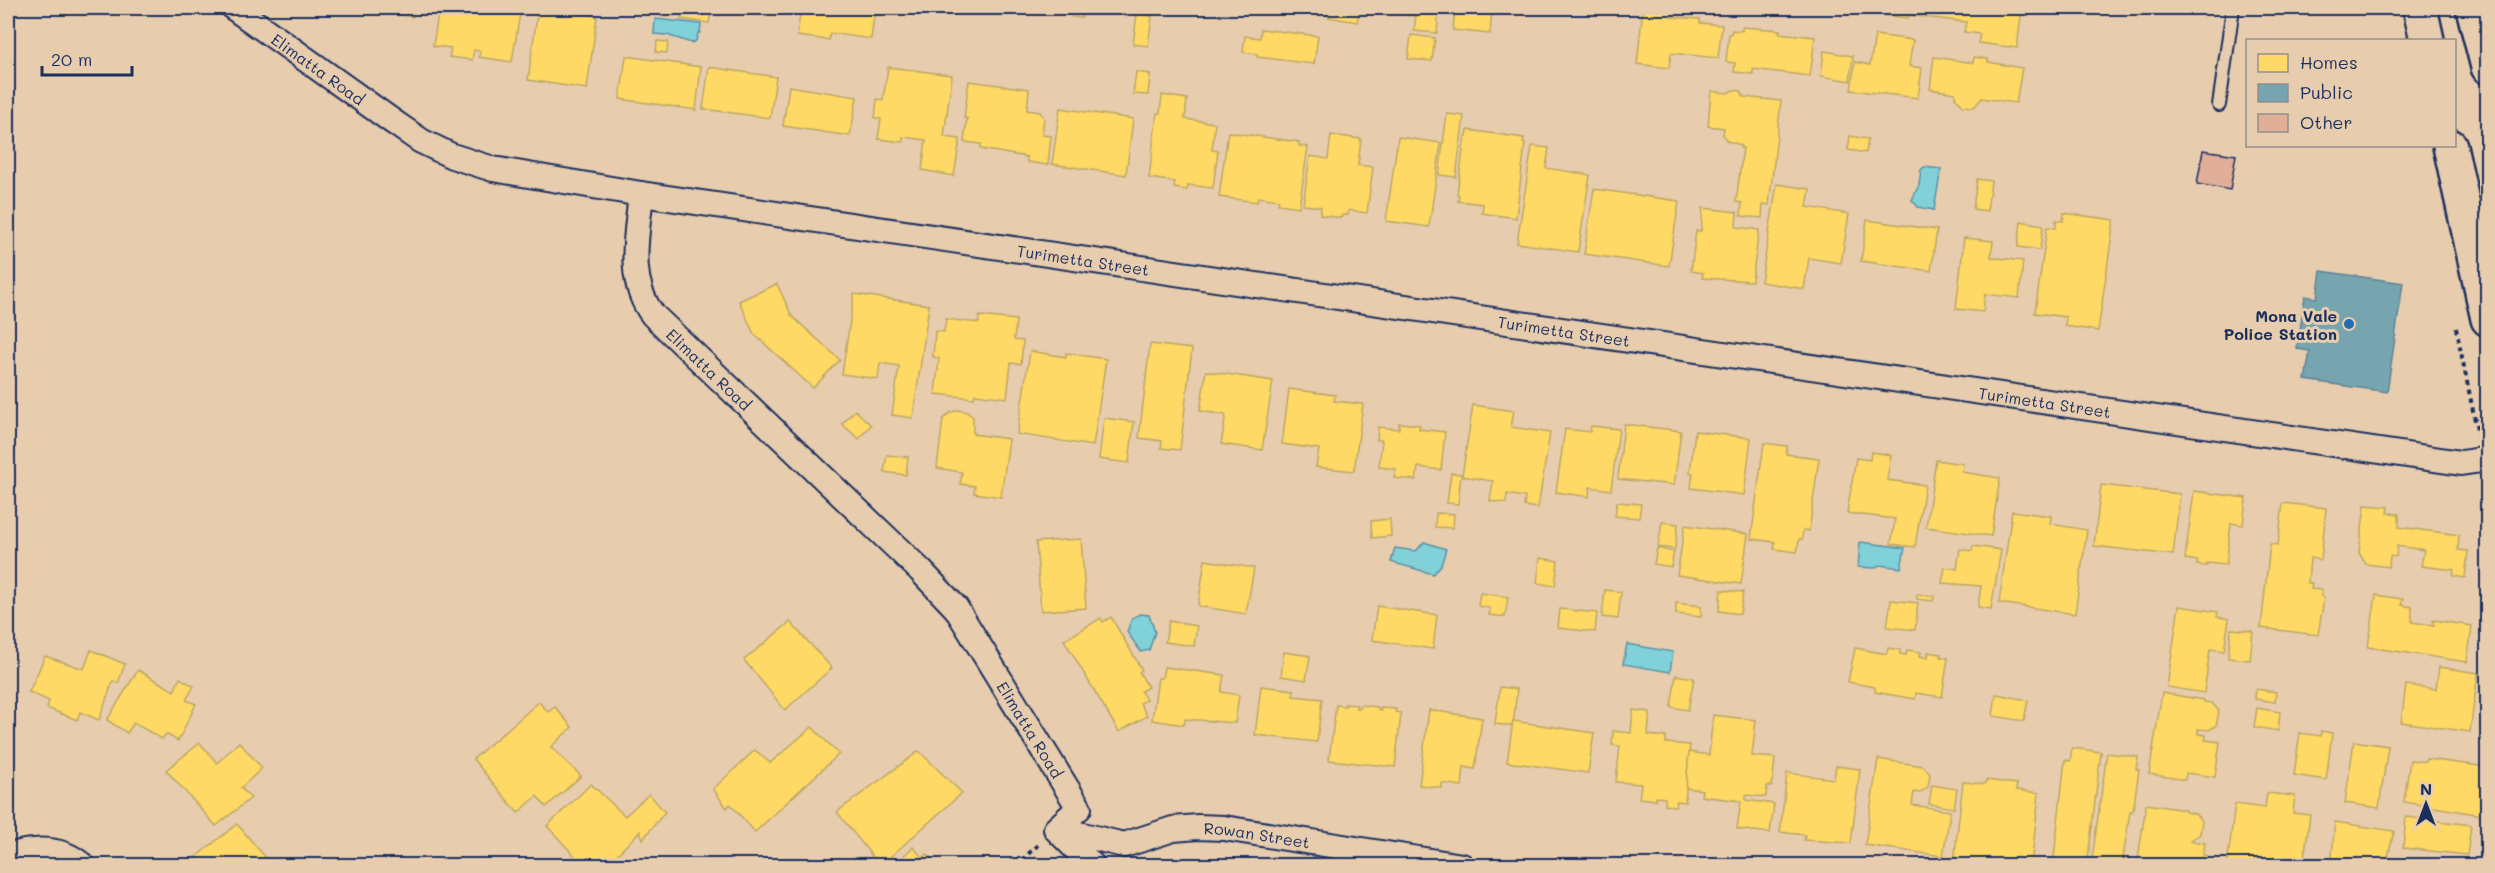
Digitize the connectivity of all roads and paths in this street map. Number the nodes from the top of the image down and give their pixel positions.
1 (234, 8) edge
2 (2233, 8) edge
3 (2420, 8) edge
4 (2473, 8) edge
5 (2427, 39) edge
6 (2487, 67) edge
7 (2219, 105) dead end
8 (2450, 147) edge
9 (640, 194) junction
10 (2487, 319) edge
11 (2487, 459) edge
12 (1056, 829) junction
13 (8, 855) edge
14 (83, 866) edge
15 (1093, 866) edge
16 (1462, 866) edge

1 - 9 street, Elimatta Road
2 - 7 lane
3 - 5 highway
4 - 6 highway
8 - 10 highway
9 - 11 street, Turimetta Street
9 - 12 street, Elimatta Road
12 - 15 street
12 - 16 street, Rowan Street
13 - 14 street

